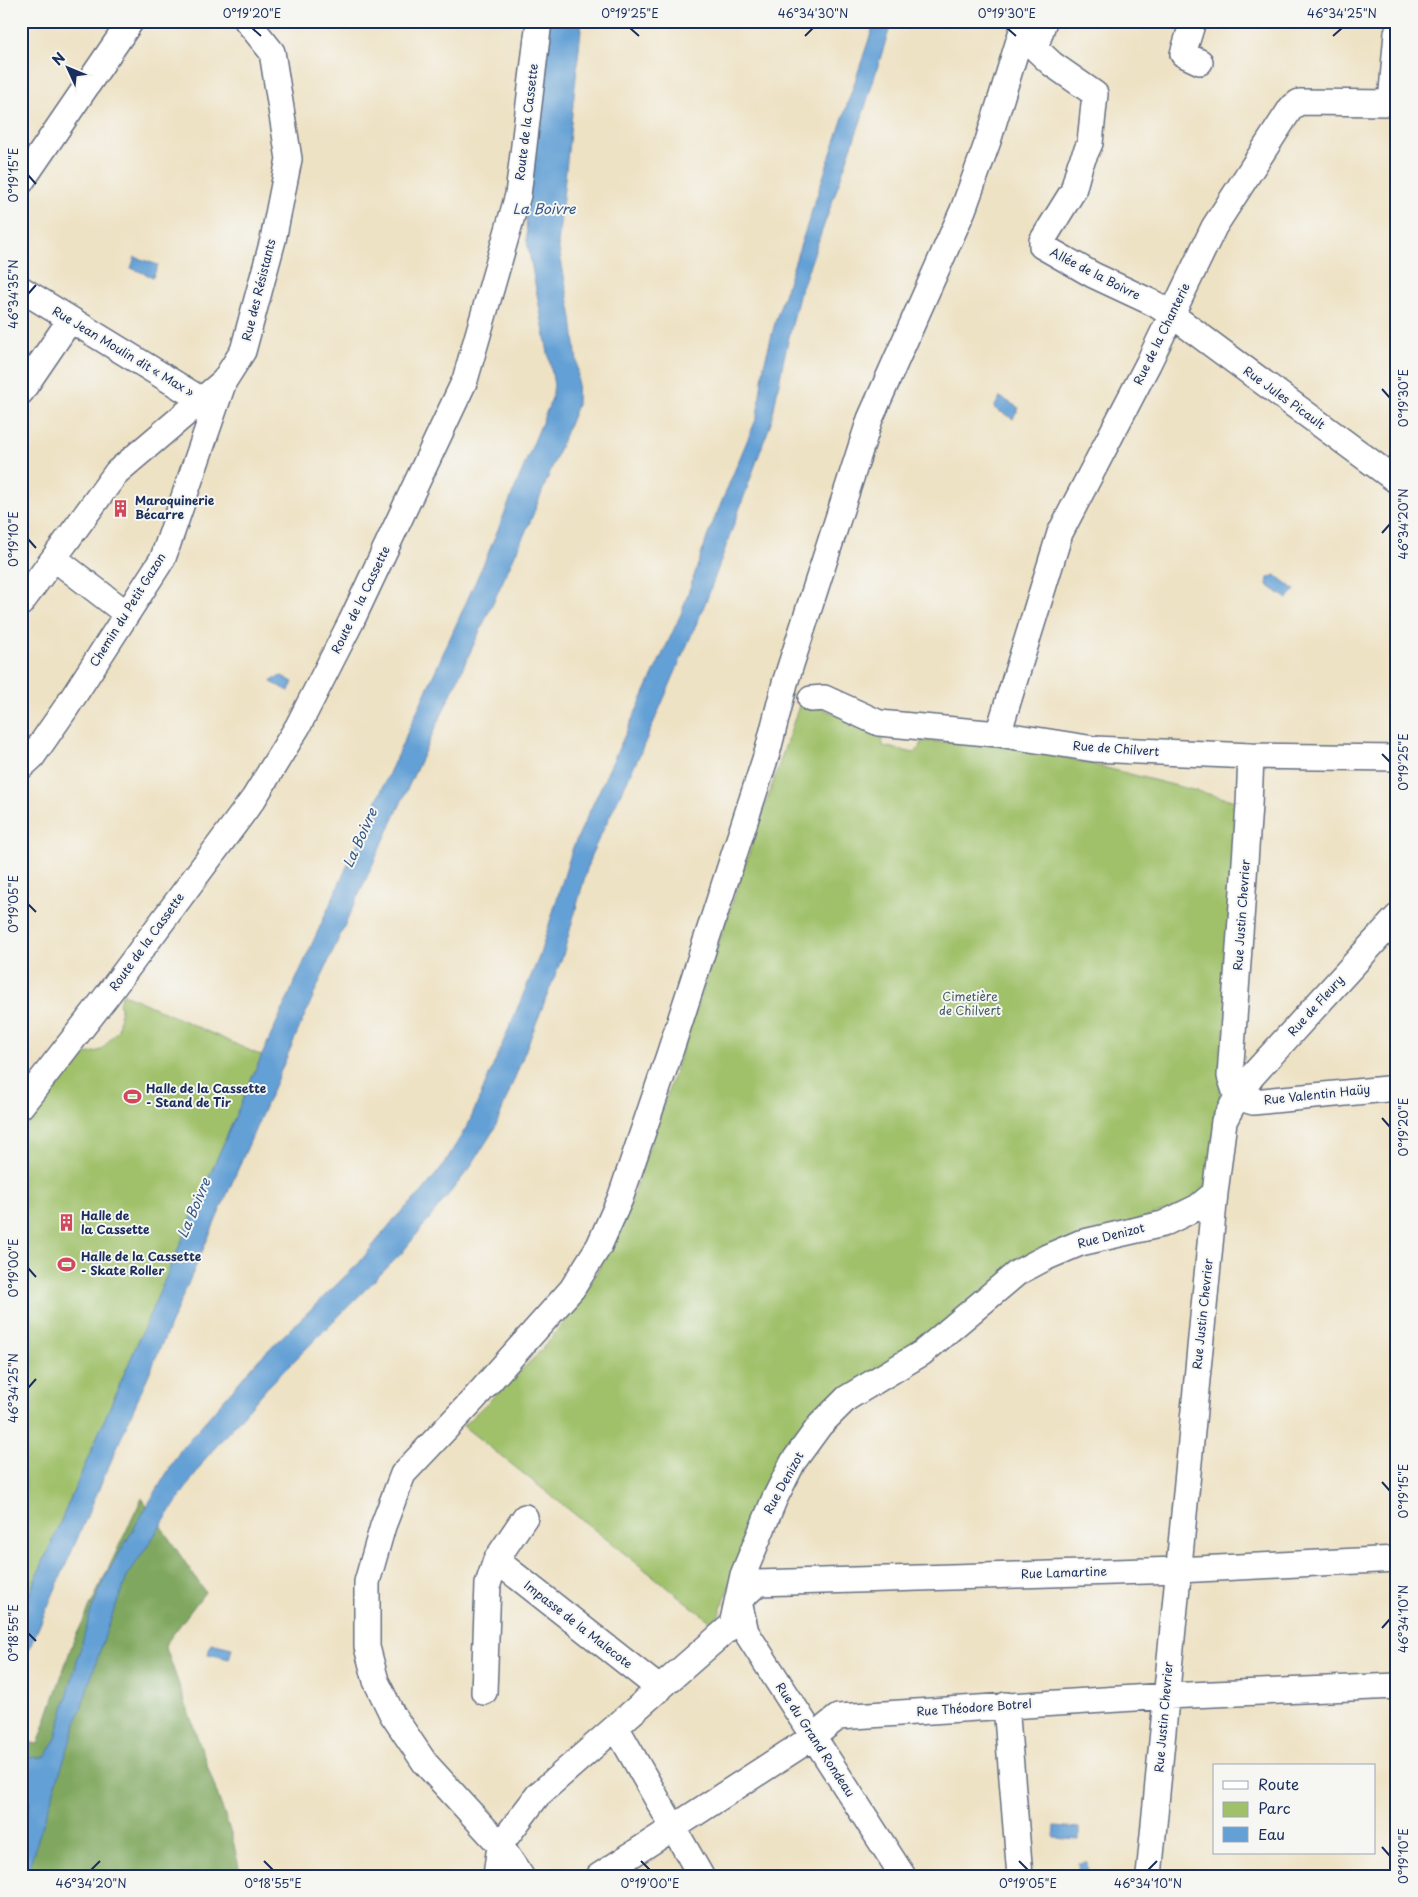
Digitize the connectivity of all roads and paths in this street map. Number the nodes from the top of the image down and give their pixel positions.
1 (131, 21) edge
2 (246, 21) edge
3 (539, 21) edge
4 (1025, 21) edge
5 (1044, 21) edge
6 (1193, 21) edge
7 (1397, 33) edge
8 (1200, 62) dead end
9 (21, 182) edge
10 (21, 289) edge
11 (1172, 315) junction
12 (70, 320) junction
13 (224, 380) junction
14 (21, 392) edge
15 (200, 399) junction
16 (1397, 481) edge
17 (54, 558) junction
18 (21, 603) edge
19 (127, 614) junction
20 (811, 699) dead end
21 (998, 734) junction
22 (1250, 756) junction
23 (1397, 758) edge
24 (21, 767) edge
25 (1397, 917) edge
26 (1397, 1088) edge
27 (1237, 1098) junction
28 (21, 1106) edge
29 (1215, 1192) junction
30 (525, 1517) dead end
31 (1397, 1559) edge
32 (496, 1560) junction
33 (1178, 1570) junction
34 (739, 1600) junction
35 (1397, 1686) edge
36 (660, 1690) junction
37 (484, 1692) dead end
38 (1166, 1696) junction
39 (1006, 1705) junction
40 (616, 1727) junction
41 (813, 1737) junction
42 (674, 1828) junction
43 (500, 1845) junction
44 (496, 1876) edge
45 (521, 1876) edge
46 (599, 1876) edge
47 (701, 1876) edge
48 (903, 1876) edge
49 (1020, 1876) edge
50 (1149, 1876) edge

1 - 9 street
2 - 13 street, Rue des Résistants
3 - 28 street, Route de la Cassette
4 - 43 street
5 - 11 street, Allée de la Boivre
6 - 8 street
7 - 11 street, Rue de la Chanterie
10 - 12 street, Rue Jean Moulin dit « Max »
11 - 16 street, Rue Jules Picault
11 - 21 street, Rue de la Chanterie
12 - 14 street
12 - 15 street, Rue Jean Moulin dit « Max »
13 - 15 street, Rue des Résistants
13 - 19 street, Chemin du Petit Gazon
15 - 17 street, Rue des Résistants
17 - 18 street, Rue des Résistants
17 - 19 street
19 - 24 street, Chemin du Petit Gazon
20 - 21 street, Rue de Chilvert
21 - 22 street, Rue de Chilvert
22 - 23 street, Rue de Chilvert
22 - 27 street, Rue Justin Chevrier
25 - 27 street, Rue de Fleury
26 - 27 street, Rue Valentin Haüy
27 - 29 street, Rue Justin Chevrier
29 - 33 street, Rue Justin Chevrier
29 - 34 street, Rue Denizot
30 - 32 street
31 - 33 street, Rue Lamartine
32 - 36 street, Impasse de la Malecote
32 - 37 street
33 - 34 street, Rue Lamartine
33 - 38 street, Rue Justin Chevrier
34 - 36 street, Rue Denizot
34 - 41 street, Rue du Grand Rondeau
35 - 38 street, Rue Théodore Botrel
36 - 40 street, Rue Denizot
38 - 39 street, Rue Théodore Botrel
38 - 50 street, Rue Justin Chevrier
39 - 41 street, Rue Théodore Botrel
39 - 49 street
40 - 42 street
40 - 43 street, Rue Denizot
41 - 42 street, Rue Théodore Botrel
41 - 48 street, Rue du Grand Rondeau
42 - 46 street, Rue Théodore Botrel
42 - 47 street
43 - 44 street, Rue Denizot
43 - 45 street

